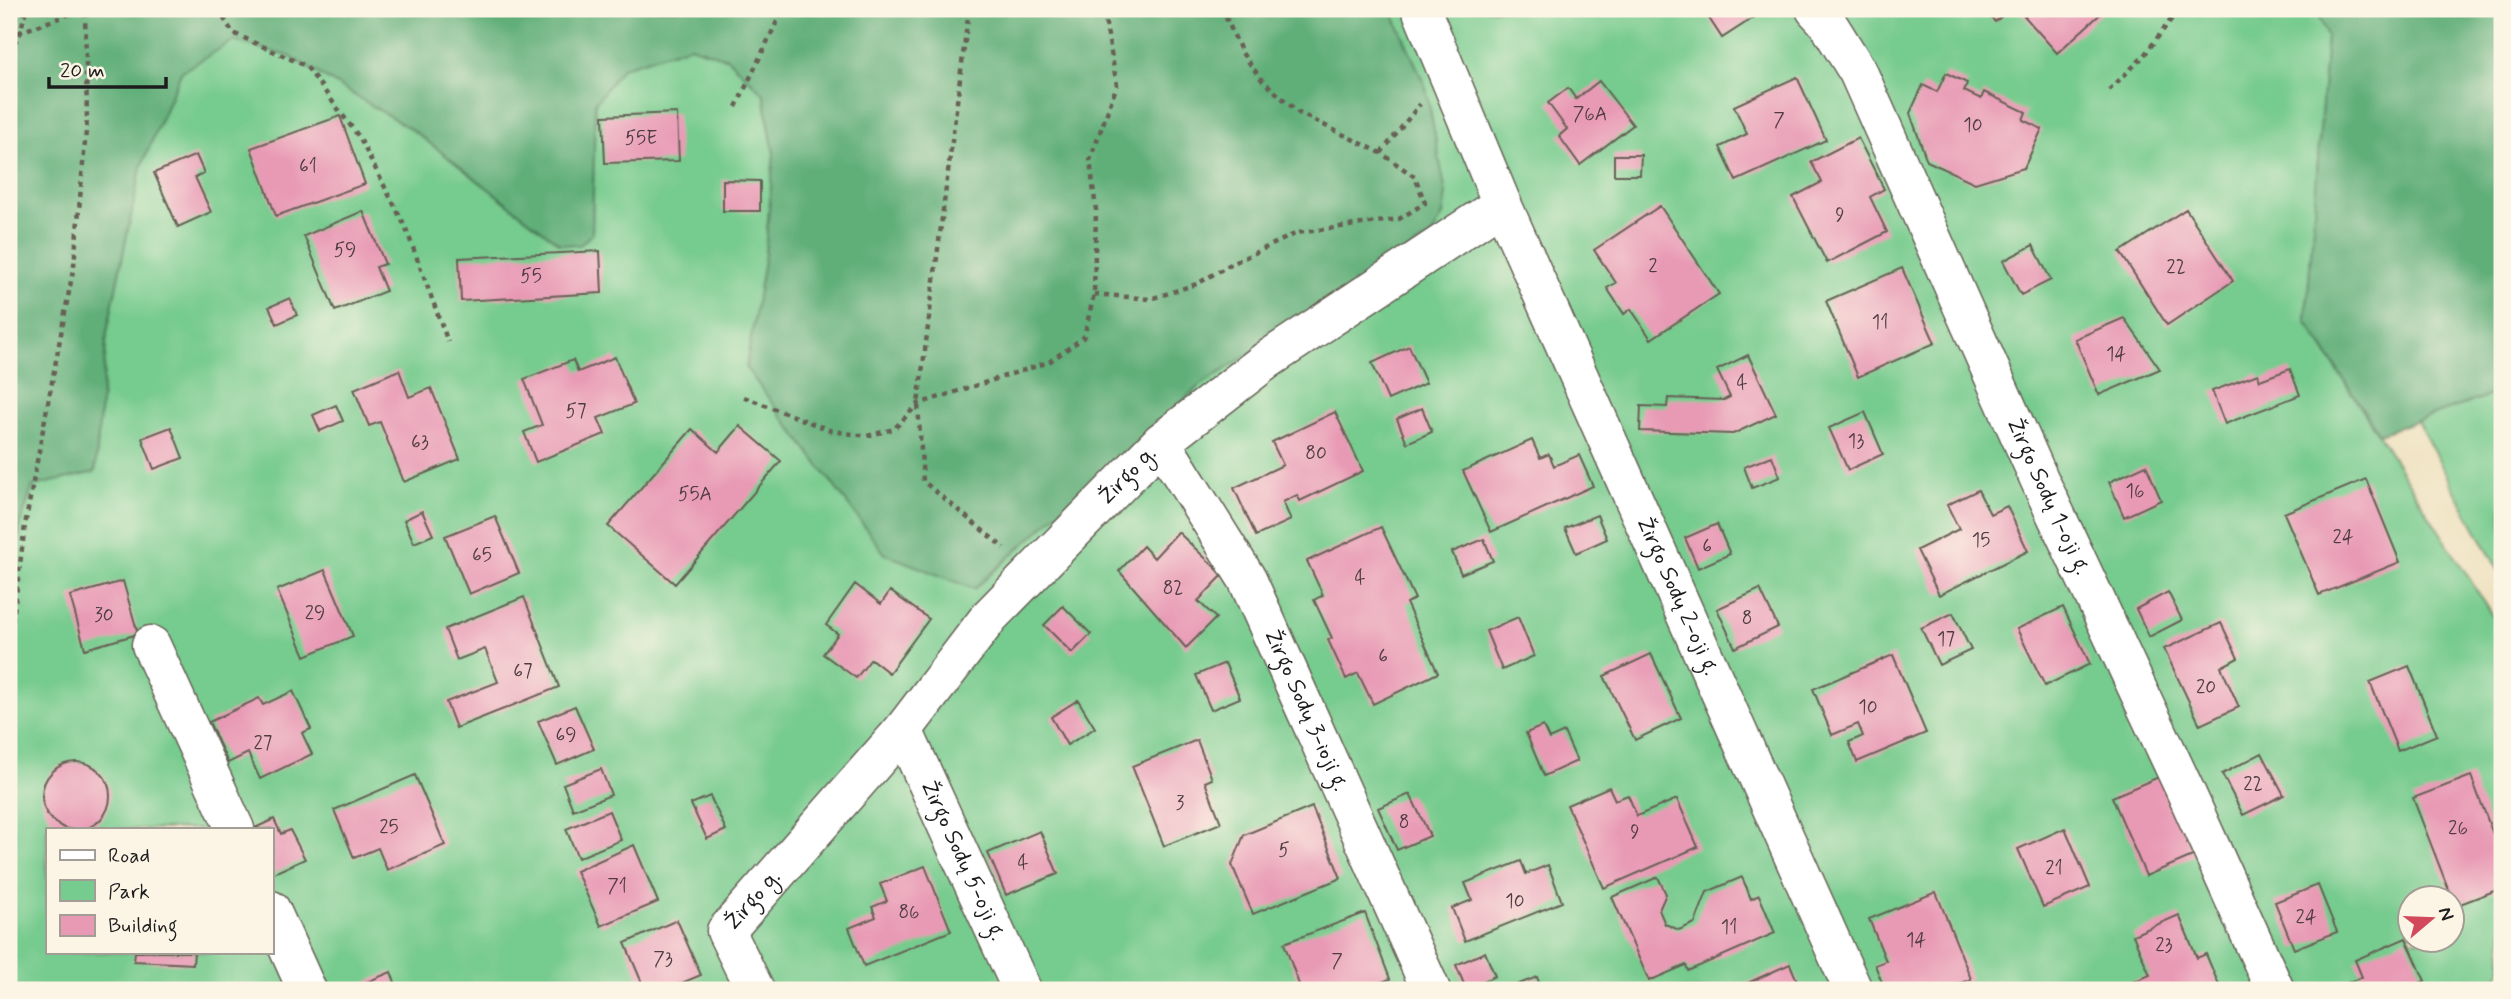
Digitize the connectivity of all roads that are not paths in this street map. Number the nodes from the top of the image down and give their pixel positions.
1 (1421, 9) edge
2 (1815, 9) edge
3 (1502, 204) junction
4 (1161, 442) junction
5 (151, 645) dead end
6 (903, 730) junction
7 (234, 828) edge
8 (273, 914) edge
9 (307, 990) edge
10 (755, 990) edge
11 (1022, 990) edge
12 (1431, 990) edge
13 (1853, 990) edge
14 (2275, 990) edge

1 - 3 street
2 - 14 street, Žirgo Sodų 1-oji g.
3 - 4 street, Žirgo g.
3 - 13 street, Žirgo Sodų 2-oji g.
4 - 6 street, Žirgo g.
4 - 12 street, Žirgo Sodų 3-ioji g.
5 - 7 street
6 - 10 street, Žirgo g.
6 - 11 street, Žirgo Sodų 5-oji g.
8 - 9 street

